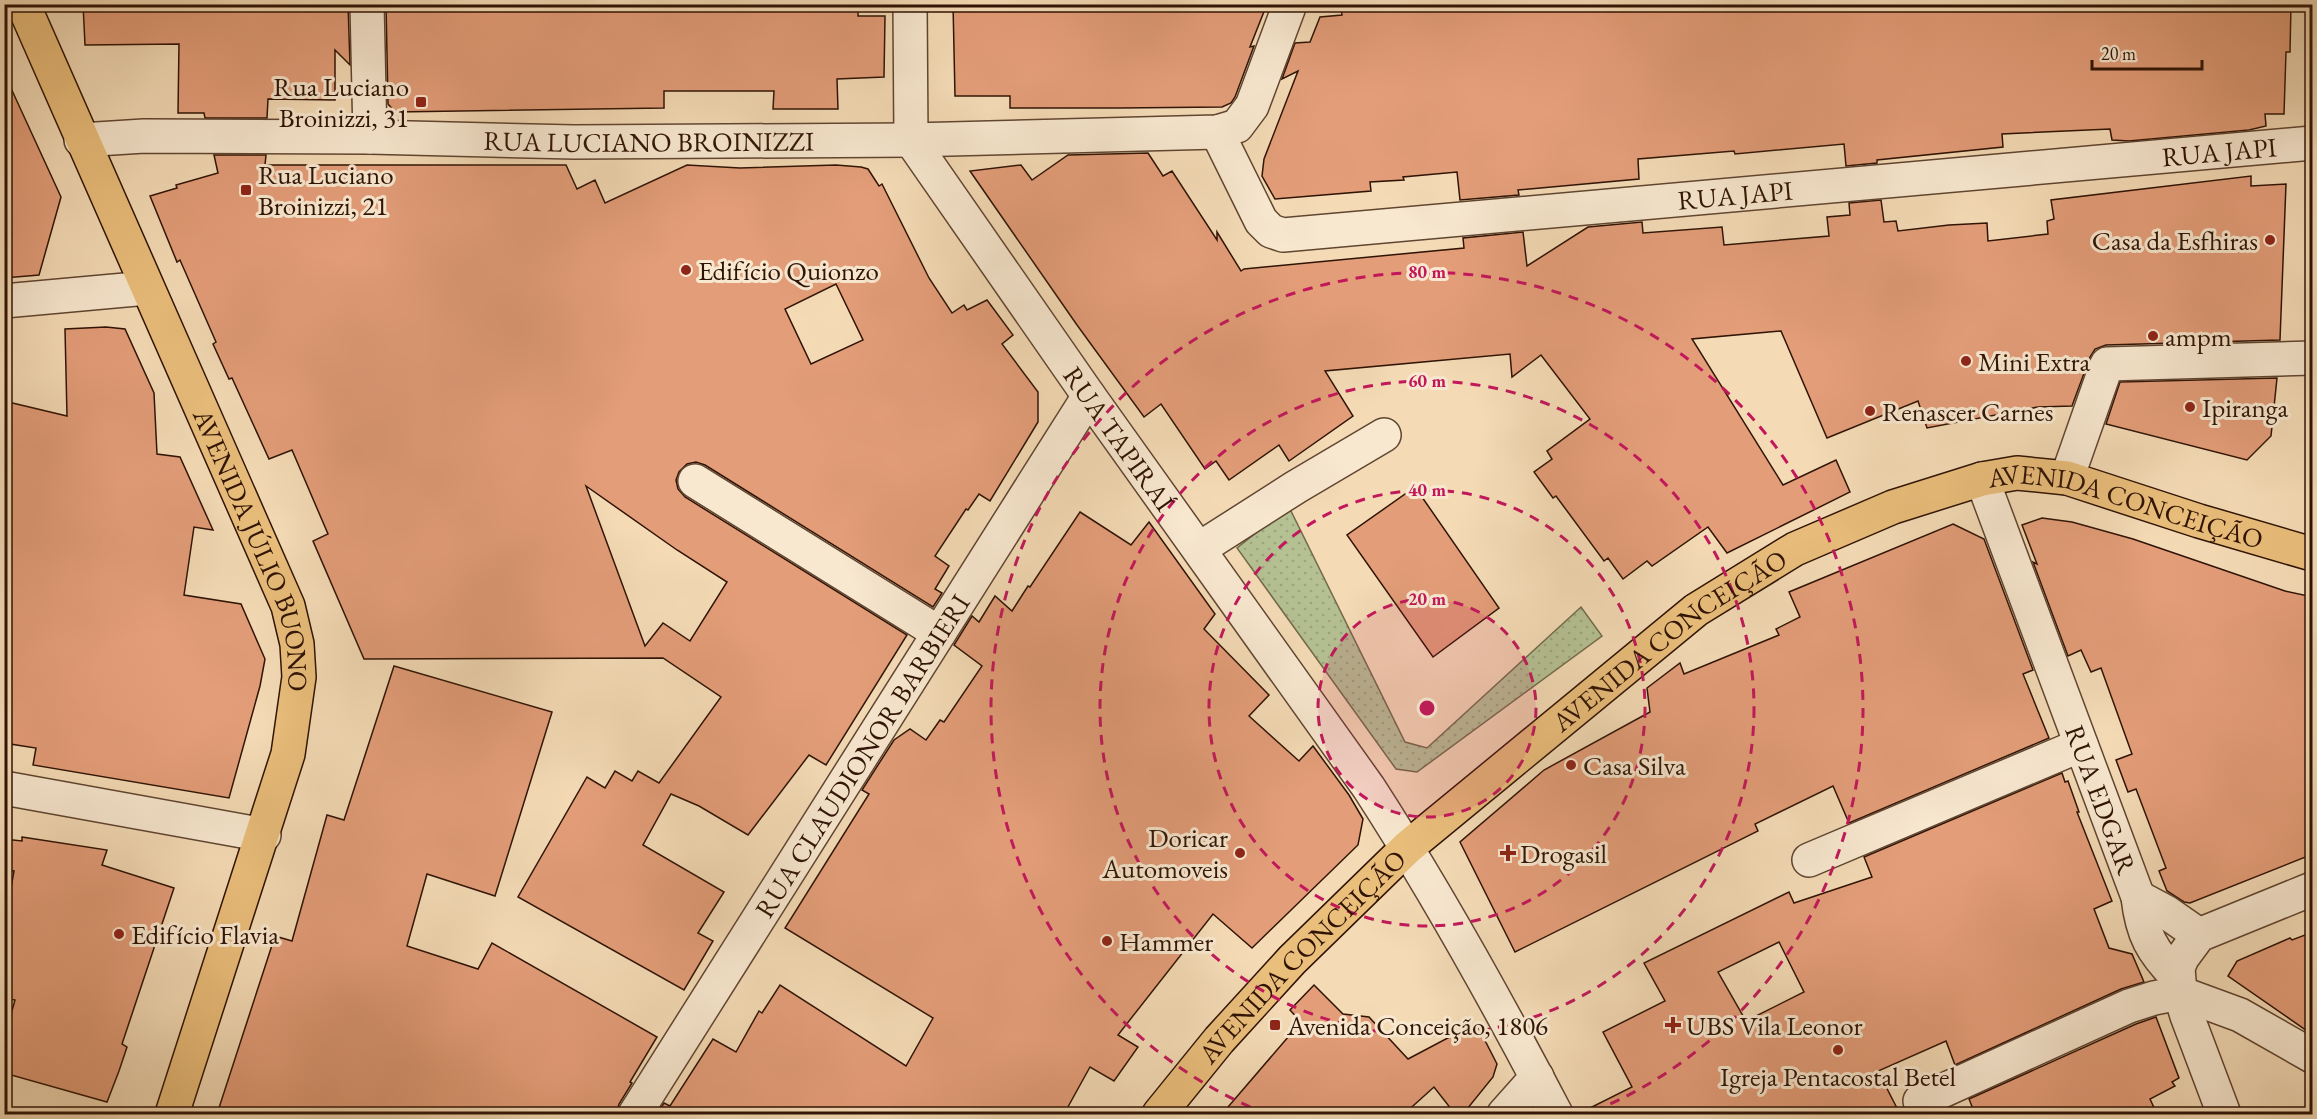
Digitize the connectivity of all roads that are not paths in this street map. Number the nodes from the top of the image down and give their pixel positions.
1 (23, 4) edge
2 (368, 4) edge
3 (910, 4) edge
4 (1290, 4) edge
5 (1217, 132) junction
6 (370, 137) junction
7 (81, 140) junction
8 (911, 140) junction
9 (959, 140) junction
10 (2313, 143) edge
11 (934, 175) junction
12 (147, 288) junction
13 (4, 301) edge
14 (2313, 358) edge
15 (1089, 396) junction
16 (1384, 435) dead end
17 (2067, 478) junction
18 (1982, 479) junction
19 (694, 481) dead end
20 (1198, 549) junction
21 (2313, 554) edge
22 (939, 633) junction
23 (2081, 745) junction
24 (4, 788) edge
25 (264, 835) junction
26 (1408, 847) junction
27 (1809, 860) dead end
28 (2313, 889) edge
29 (2138, 897) junction
30 (2199, 935) junction
31 (2179, 985) junction
32 (2313, 1056) edge
33 (1537, 1077) junction
34 (1920, 1101) dead end
35 (2220, 1113) edge
36 (172, 1114) edge
37 (635, 1114) edge
38 (1159, 1114) edge
39 (1503, 1114) edge
40 (1556, 1114) edge

1 - 7 main road, AVENIDA JÚLIO BUONO
2 - 6 street
3 - 8 street
4 - 5 street
5 - 9 street, RUA LUCIANO BROINIZZI
5 - 10 street, RUA JAPI
6 - 7 street, RUA LUCIANO BROINIZZI
6 - 8 street, RUA LUCIANO BROINIZZI
7 - 12 main road, AVENIDA JÚLIO BUONO
8 - 9 street, RUA LUCIANO BROINIZZI
8 - 11 street, RUA TAPIRAÍ
9 - 11 street
11 - 15 street, RUA TAPIRAÍ
12 - 13 street
12 - 25 main road, AVENIDA JÚLIO BUONO
14 - 17 street
15 - 20 street, RUA TAPIRAÍ
15 - 22 street, RUA CLAUDIONOR BARBIERI
16 - 20 street
17 - 18 main road, AVENIDA CONCEIÇÃO
17 - 21 main road, AVENIDA CONCEIÇÃO
18 - 23 street, RUA EDGAR
18 - 26 main road, AVENIDA CONCEIÇÃO
19 - 22 street
20 - 26 street, RUA TAPIRAÍ
22 - 37 street, RUA CLAUDIONOR BARBIERI
23 - 27 street
23 - 29 street, RUA EDGAR
24 - 25 street
25 - 36 main road, AVENIDA JÚLIO BUONO
26 - 33 street, RUA TAPIRAÍ
26 - 38 main road, AVENIDA CONCEIÇÃO
28 - 30 street
29 - 30 street
29 - 31 street, RUA EDGAR
30 - 31 street
31 - 32 street
31 - 34 street
31 - 35 street, RUA EDGAR
33 - 39 street
33 - 40 street, RUA TAPIRAÍ

